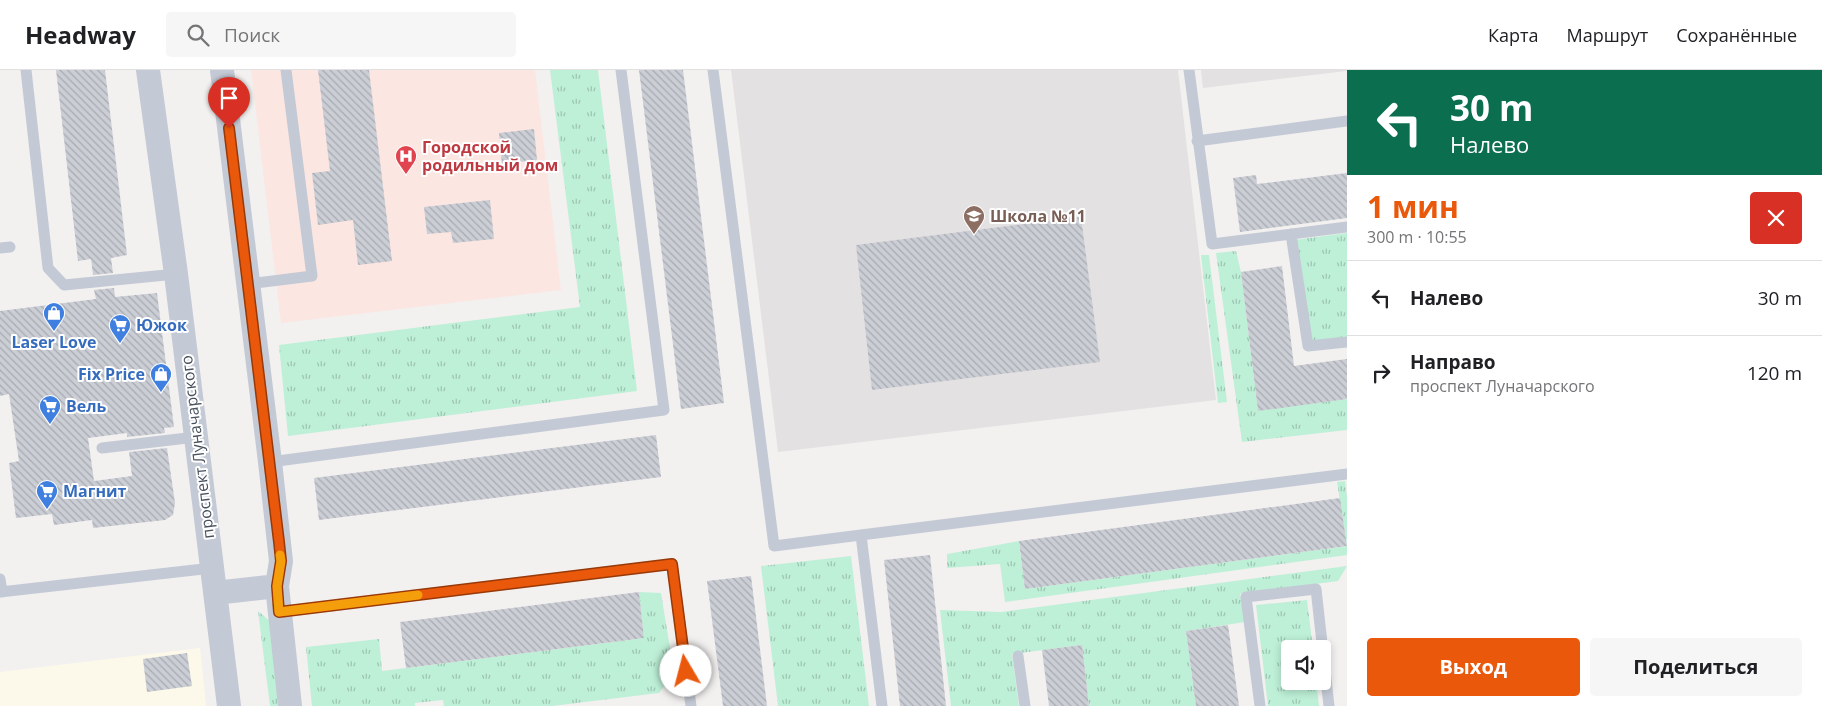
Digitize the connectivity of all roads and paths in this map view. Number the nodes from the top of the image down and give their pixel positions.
1 (26, 70) edge
2 (148, 70) edge
3 (222, 70) edge
4 (286, 70) edge
5 (621, 70) edge
6 (713, 70) edge
7 (1189, 70) edge
8 (1347, 120) edge
9 (1197, 141) junction
10 (1347, 227) edge
11 (1291, 234) junction
12 (176, 274) junction
13 (248, 284) junction
14 (1347, 342) edge
15 (196, 437) junction
16 (102, 448) dead end
17 (270, 462) junction
18 (1347, 474) edge
19 (861, 535) junction
20 (212, 568) junction
21 (0, 579) edge
22 (277, 586) junction
23 (1, 592) edge
24 (215, 593) junction
25 (279, 612) junction
26 (1018, 656) dead end
27 (229, 706) edge
28 (290, 706) edge
29 (691, 706) edge
30 (882, 706) edge
31 (1024, 706) edge
32 (1260, 706) edge
33 (1329, 706) edge

1 - 12 lane
2 - 12 street, проспект Луначарского
3 - 13 street
4 - 13 lane
5 - 17 lane
6 - 19 lane
7 - 9 lane
8 - 9 lane
9 - 11 lane
10 - 11 lane
11 - 14 lane
12 - 15 street, проспект Луначарского
13 - 17 street
15 - 16 lane
15 - 20 street, проспект Луначарского
17 - 22 street
18 - 19 lane
19 - 30 lane
20 - 23 lane
20 - 24 street, проспект Луначарского
21 - 23 lane
22 - 24 street
22 - 25 street
24 - 27 street, проспект Луначарского
25 - 28 street
25 - 29 lane
26 - 31 lane
32 - 33 lane

